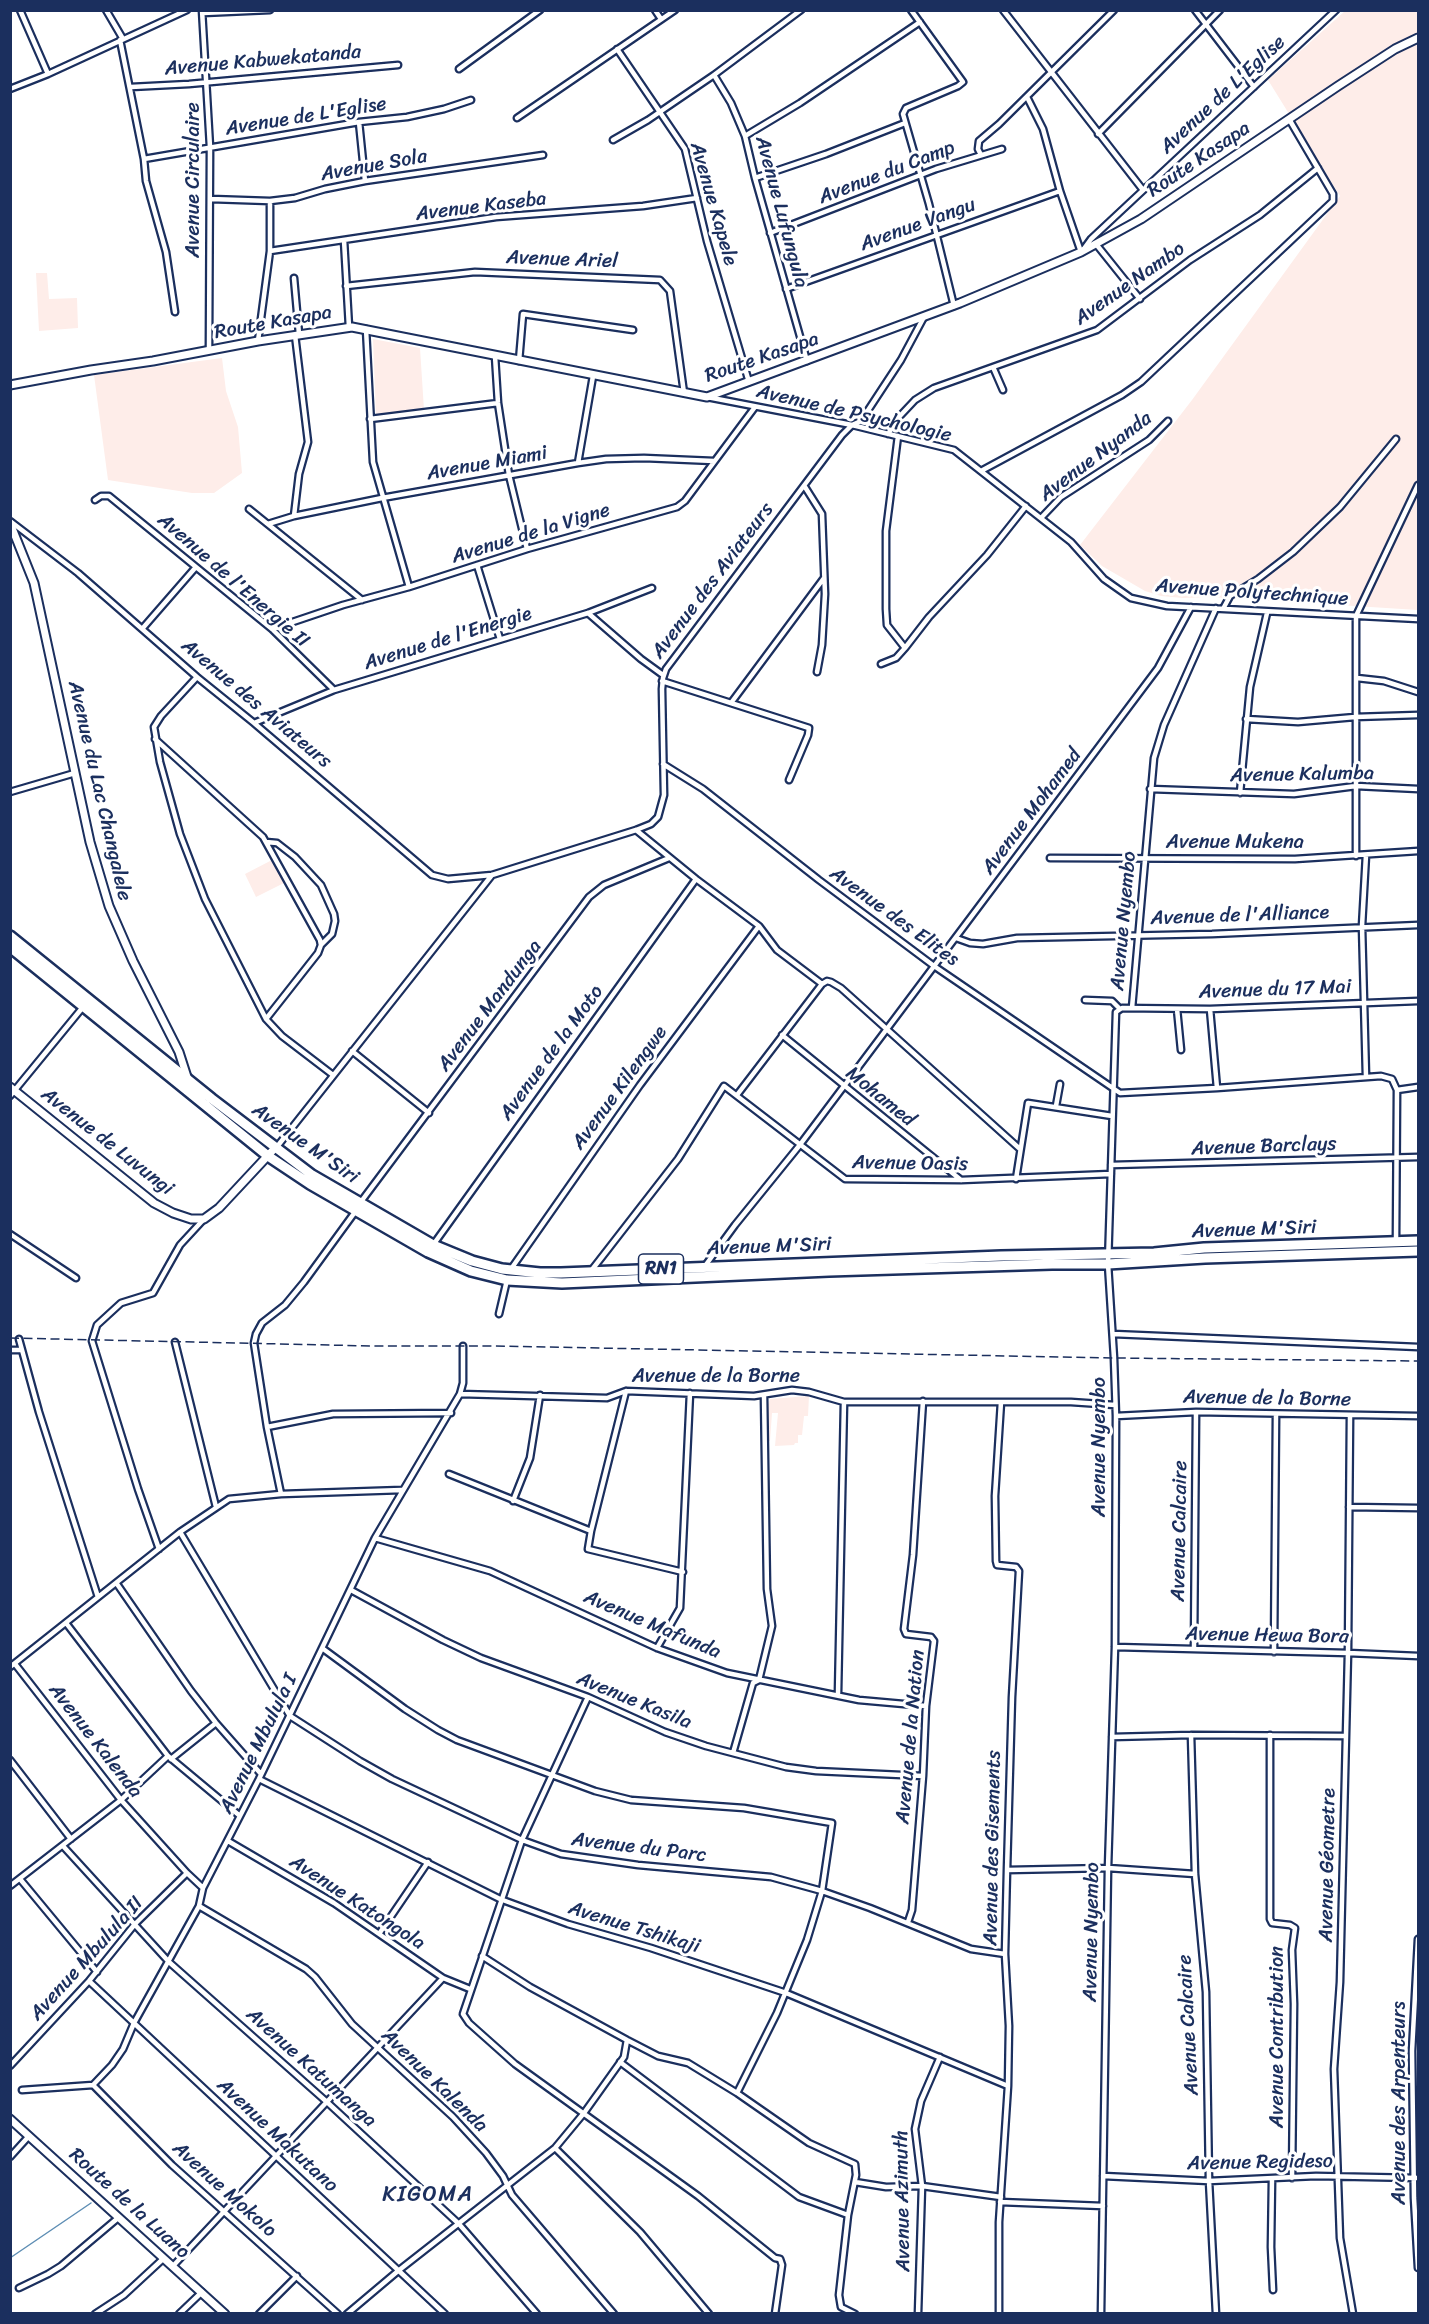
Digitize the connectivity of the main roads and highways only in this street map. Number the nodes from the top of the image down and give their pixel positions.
1 (1419, 38) edge
2 (10, 386) edge
3 (10, 522) edge
4 (10, 936) edge
5 (10, 947) edge
6 (188, 1080) junction
7 (12, 1091) edge
8 (190, 1093) junction
9 (275, 1148) junction
10 (268, 1156) junction
11 (357, 1208) junction
12 (1419, 1241) edge
13 (1419, 1251) edge
14 (1108, 1259) junction
15 (509, 1275) junction
16 (562, 1278) junction
17 (10, 2119) edge
18 (225, 2313) edge

1 - 2 main road, Route Kasapa
3 - 6 main road, Avenue du Lac Changalele
4 - 6 highway, Avenue M'Siri / RN1
5 - 8 highway, Avenue M'Siri / RN1
6 - 8 main road, Avenue du Lac Changalele
6 - 9 highway, Avenue M'Siri / RN1
7 - 10 main road, Avenue de Luvungi
8 - 10 highway, Avenue M'Siri / RN1
9 - 10 main road
9 - 11 highway, Avenue M'Siri / RN1
10 - 11 highway, Avenue M'Siri / RN1
11 - 15 highway, Avenue M'Siri / RN1
11 - 15 highway, Avenue M'Siri / RN1
12 - 14 highway, Avenue M'Siri / RN1
13 - 14 highway, Avenue M'Siri / RN1
14 - 16 highway, Avenue M'Siri / RN1
14 - 16 highway, Avenue M'Siri / RN1
15 - 16 highway, Avenue M'Siri / RN1
17 - 18 main road, Route de la Luano

